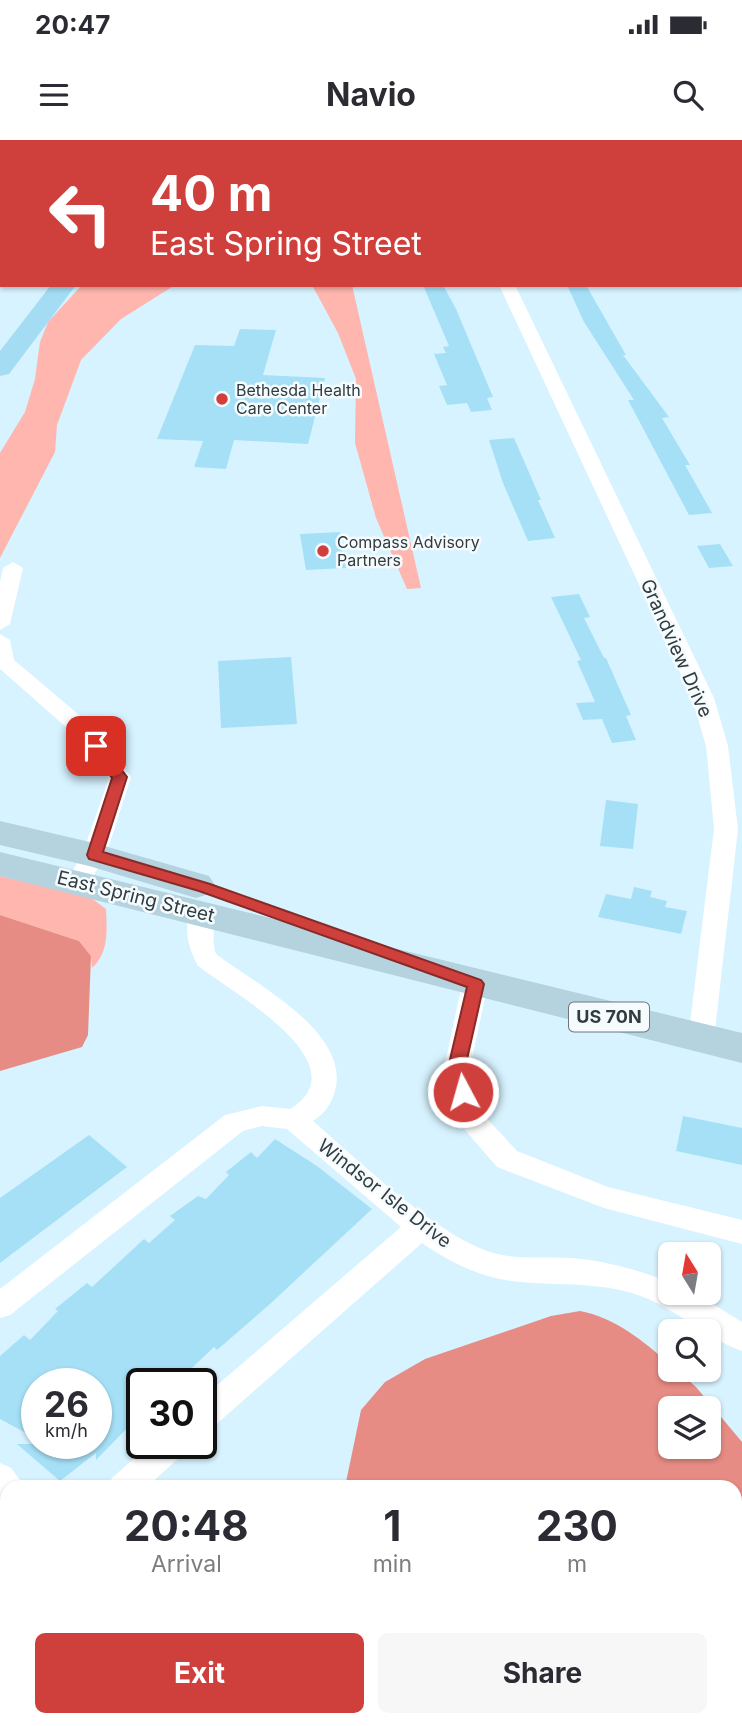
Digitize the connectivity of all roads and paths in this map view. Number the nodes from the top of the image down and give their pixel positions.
1 (52, 287) edge
2 (62, 287) edge
3 (508, 287) edge
4 (0, 340) edge
5 (0, 368) edge
6 (13, 568) dead end
7 (0, 624) edge
8 (0, 640) edge
9 (734, 828) edge
10 (0, 833) edge
11 (0, 864) edge
12 (86, 868) junction
13 (202, 912) junction
14 (475, 984) junction
15 (701, 1039) junction
16 (742, 1048) edge
17 (294, 1121) junction
18 (422, 1226) junction
19 (742, 1232) edge
20 (0, 1307) edge
21 (742, 1338) edge
22 (217, 1405) edge
23 (155, 1459) edge
24 (131, 1480) edge

1 - 4 highway
2 - 5 highway
3 - 9 street, Grandview Drive
6 - 7 street
8 - 12 street
9 - 15 street, Grandview Drive
10 - 12 main road, East Spring Street / US 70N
11 - 12 main road, East Spring Street / US 70N
12 - 13 main road, East Spring Street / US 70N
12 - 14 main road, East Spring Street / US 70N
13 - 14 main road, East Spring Street / US 70N
13 - 17 street
14 - 15 main road, East Spring Street / US 70N
14 - 19 street
15 - 16 main road, East Spring Street / US 70N
17 - 18 street, Windsor Isle Drive
17 - 20 street
18 - 21 street, Windsor Isle Drive
18 - 22 street
23 - 24 street

